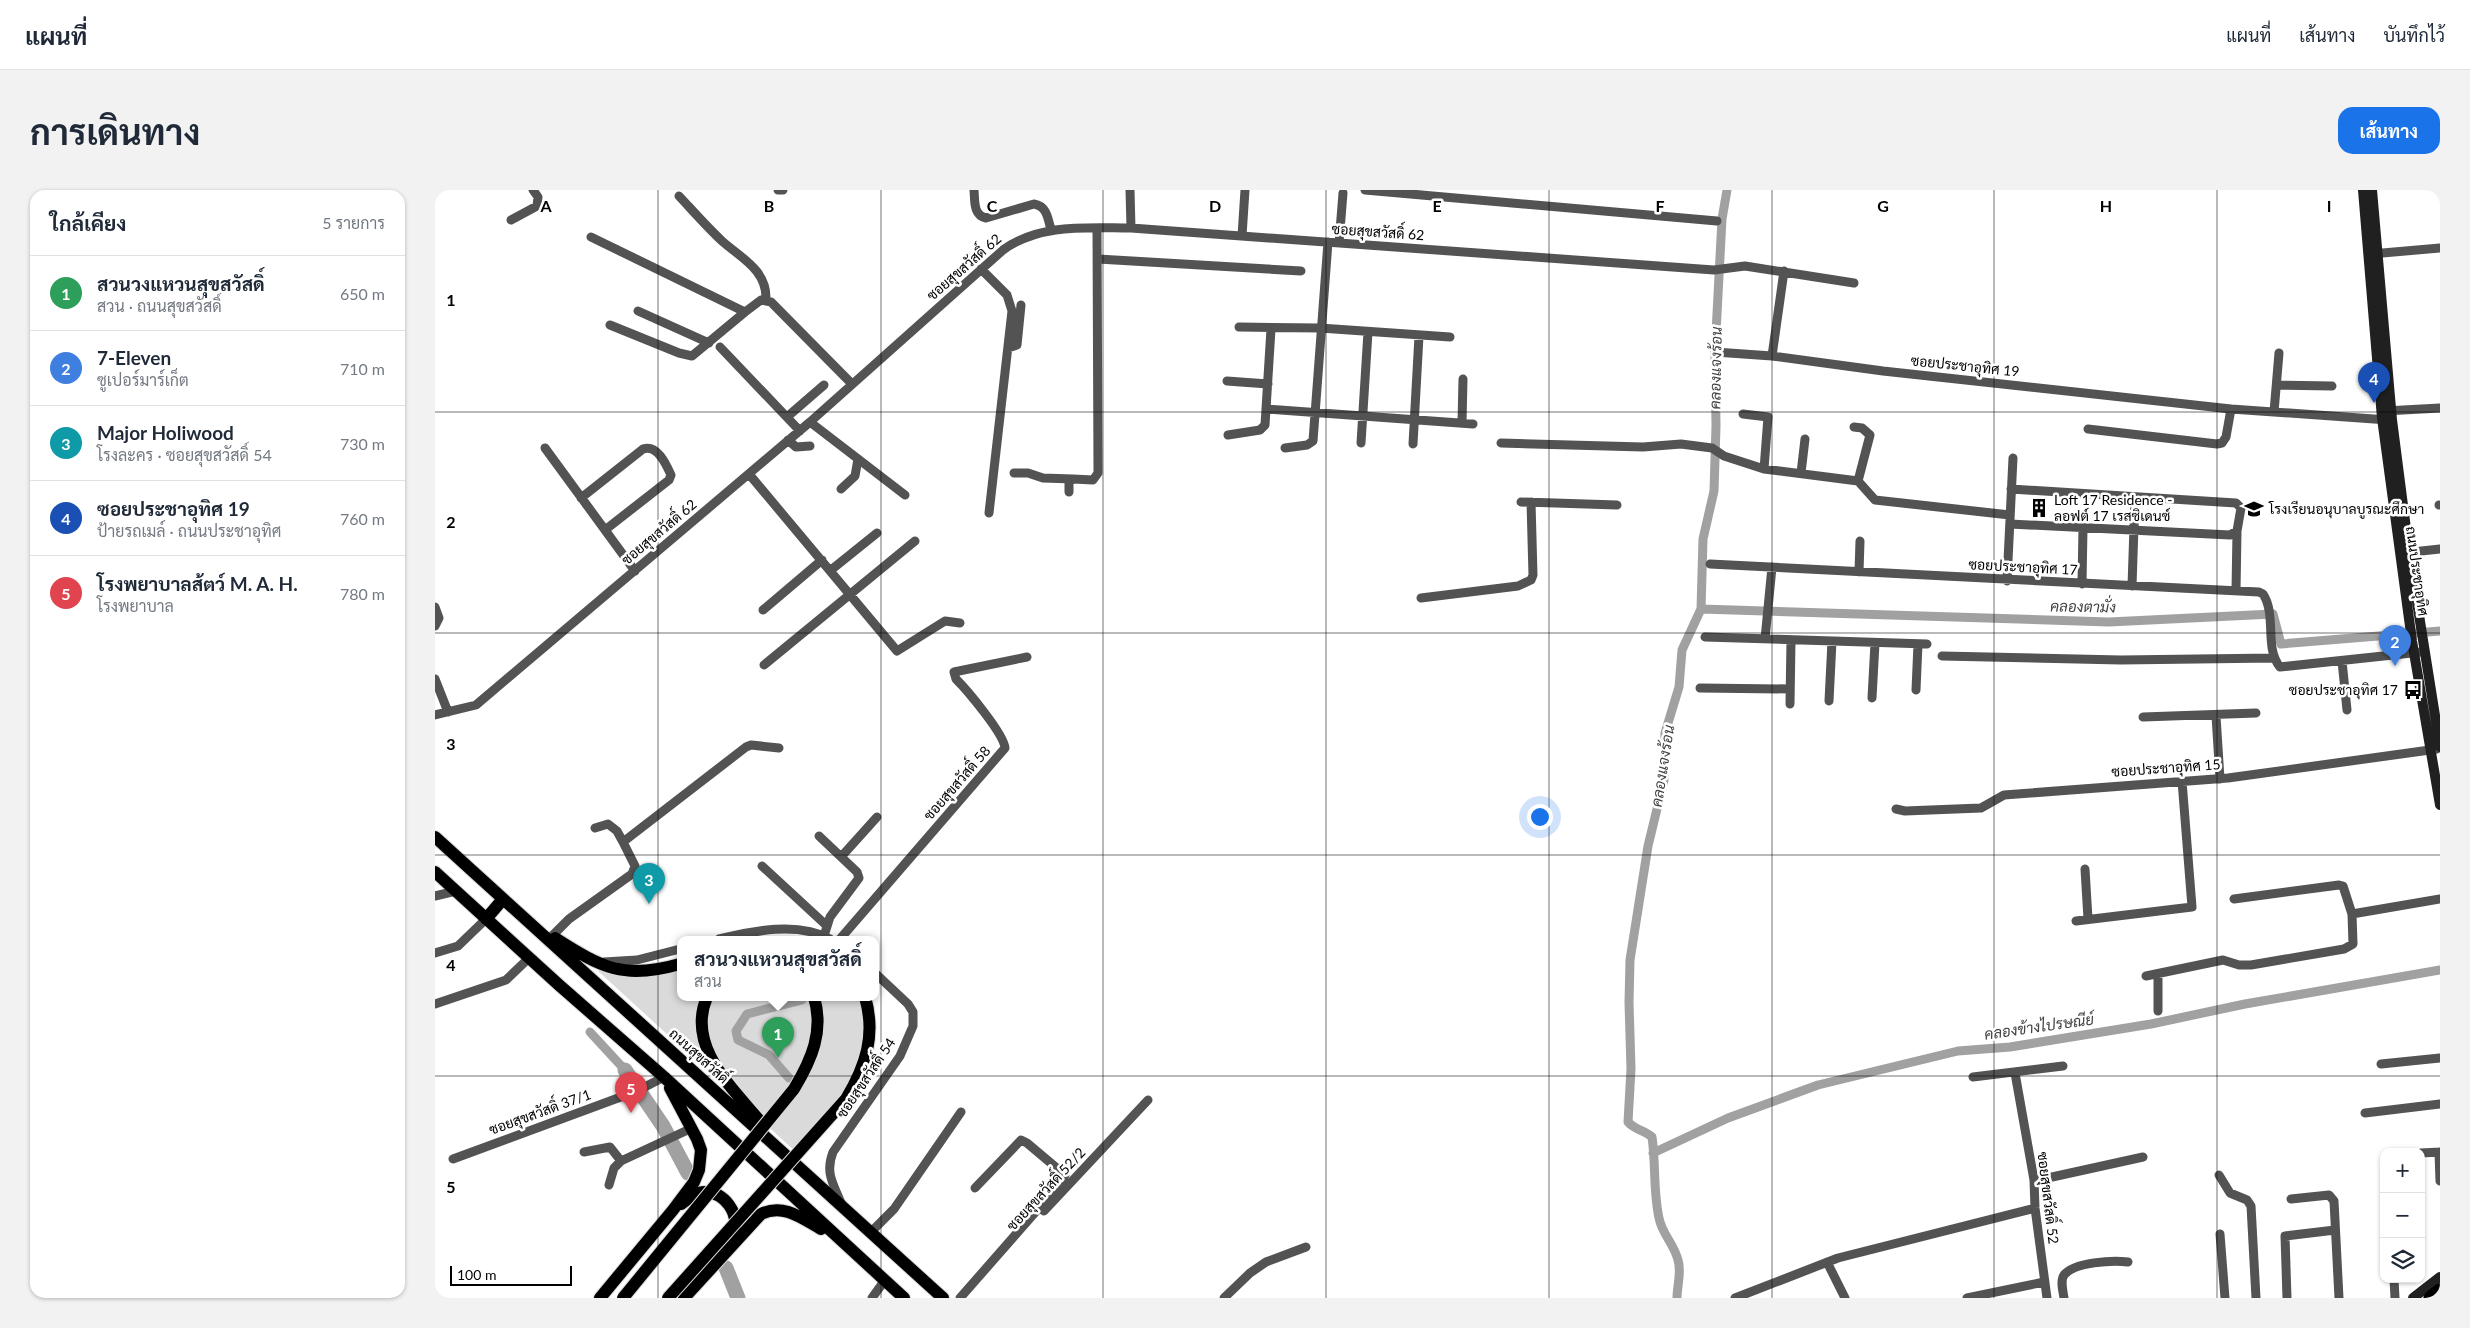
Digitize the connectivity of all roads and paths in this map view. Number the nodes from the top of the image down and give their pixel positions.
1 (533, 190) edge
2 (778, 190) edge
3 (783, 190) edge
4 (974, 190) edge
5 (1130, 190) edge
6 (1245, 190) edge
7 (1365, 190) edge
8 (2363, 190) edge
9 (2372, 190) edge
10 (1343, 193) dead end
11 (679, 196) dead end
12 (511, 220) dead end
13 (1717, 221) dead end
14 (1097, 228) junction
15 (1131, 228) junction
16 (1051, 230) junction
17 (1242, 236) junction
18 (591, 237) dead end
19 (1328, 242) junction
20 (1339, 243) junction
21 (2440, 248) edge
22 (2373, 254) junction
23 (1098, 259) junction
24 (981, 269) junction
25 (1301, 271) dead end
26 (1784, 272) junction
27 (1854, 283) dead end
28 (766, 299) junction
29 (1021, 305) dead end
30 (638, 311) dead end
31 (745, 312) junction
32 (610, 325) dead end
33 (1239, 327) dead end
34 (1320, 328) junction
35 (1271, 329) junction
36 (1368, 332) junction
37 (1419, 336) junction
38 (1450, 337) dead end
39 (709, 343) junction
40 (720, 347) dead end
41 (1008, 348) junction
42 (1715, 352) dead end
43 (2279, 353) dead end
44 (1772, 356) junction
45 (1463, 379) dead end
46 (1227, 381) dead end
47 (852, 384) junction
48 (1268, 384) junction
49 (824, 385) dead end
50 (2277, 385) junction
51 (2332, 386) dead end
52 (2231, 408) junction
53 (2440, 408) edge
54 (1267, 409) junction
55 (2274, 412) junction
56 (1314, 413) junction
57 (1743, 414) dead end
58 (2387, 415) junction
59 (1363, 416) junction
60 (787, 418) junction
61 (1414, 420) junction
62 (810, 422) junction
63 (1462, 423) junction
64 (1473, 424) dead end
65 (1854, 427) dead end
66 (2088, 429) dead end
67 (799, 431) junction
68 (1228, 435) dead end
69 (1805, 439) dead end
70 (788, 440) junction
71 (1361, 443) dead end
72 (1501, 443) dead end
73 (1413, 444) dead end
74 (811, 446) dead end
75 (545, 448) dead end
76 (1285, 448) dead end
77 (2013, 458) dead end
78 (858, 459) junction
79 (1764, 468) junction
80 (1015, 473) dead end
81 (1801, 473) junction
82 (749, 474) junction
83 (1073, 479) junction
84 (1858, 481) junction
85 (841, 489) dead end
86 (2011, 489) junction
87 (1069, 492) dead end
88 (905, 495) dead end
89 (2135, 497) junction
90 (581, 498) junction
91 (1521, 502) dead end
92 (1531, 502) junction
93 (1617, 505) dead end
94 (989, 512) dead end
95 (2010, 520) junction
96 (2083, 528) junction
97 (605, 530) junction
98 (2134, 530) junction
99 (2237, 530) junction
100 (877, 533) dead end
101 (915, 541) dead end
102 (1860, 542) dead end
103 (2440, 549) edge
104 (2405, 553) junction
105 (823, 560) junction
106 (1710, 564) dead end
107 (1772, 567) junction
108 (831, 570) junction
109 (635, 571) junction
110 (1859, 572) junction
111 (2007, 581) junction
112 (2082, 584) junction
113 (2132, 586) junction
114 (2236, 591) junction
115 (853, 595) junction
116 (1421, 598) dead end
117 (435, 607) edge
118 (763, 610) dead end
119 (960, 623) dead end
120 (435, 626) edge
121 (1705, 637) dead end
122 (1765, 639) junction
123 (1791, 640) junction
124 (1832, 642) junction
125 (1875, 643) junction
126 (2419, 652) junction
127 (1942, 656) dead end
128 (1027, 657) dead end
129 (2274, 658) junction
130 (2342, 661) junction
131 (764, 665) dead end
132 (435, 679) edge
133 (1700, 688) dead end
134 (1790, 689) junction
135 (1917, 690) dead end
136 (1872, 698) dead end
137 (1829, 701) dead end
138 (1790, 704) dead end
139 (2347, 710) dead end
140 (448, 712) junction
141 (2255, 714) dead end
142 (435, 715) edge
143 (2217, 716) junction
144 (2143, 717) dead end
145 (2437, 746) edge
146 (779, 748) dead end
147 (2219, 779) junction
148 (2182, 781) junction
149 (2440, 805) edge
150 (1897, 809) dead end
151 (877, 817) dead end
152 (595, 828) dead end
153 (819, 836) dead end
154 (435, 837) edge
155 (623, 842) junction
156 (841, 856) junction
157 (763, 866) dead end
158 (2085, 869) dead end
159 (435, 872) edge
160 (456, 891) junction
161 (435, 896) edge
162 (503, 899) junction
163 (2235, 899) dead end
164 (2440, 899) edge
165 (2352, 914) junction
166 (486, 919) junction
167 (2088, 919) junction
168 (2076, 921) dead end
169 (531, 924) junction
170 (826, 925) junction
171 (551, 936) junction
172 (736, 936) edge
173 (823, 936) edge
174 (827, 936) edge
175 (843, 936) edge
176 (677, 950) edge
177 (435, 954) edge
178 (529, 958) junction
179 (599, 962) junction
180 (677, 965) edge
181 (2158, 974) junction
182 (2146, 976) dead end
183 (879, 977) edge
184 (706, 1001) edge
185 (815, 1001) edge
186 (866, 1001) edge
187 (435, 1004) edge
188 (2158, 1011) dead end
189 (2440, 1058) edge
190 (2381, 1064) dead end
191 (2063, 1066) dead end
192 (2015, 1073) junction
193 (1973, 1077) dead end
194 (665, 1078) junction
195 (1148, 1100) dead end
196 (2440, 1104) edge
197 (961, 1112) dead end
198 (2365, 1113) dead end
199 (692, 1128) junction
200 (584, 1152) dead end
201 (2439, 1152) edge
202 (2425, 1153) edge
203 (787, 1156) junction
204 (2143, 1157) dead end
205 (453, 1159) dead end
206 (621, 1161) junction
207 (2219, 1175) dead end
208 (2440, 1181) edge
209 (2034, 1182) junction
210 (609, 1185) dead end
211 (975, 1188) dead end
212 (2291, 1199) dead end
213 (842, 1206) junction
214 (2035, 1208) junction
215 (673, 1210) junction
216 (2335, 1230) junction
217 (871, 1232) junction
218 (2220, 1234) dead end
219 (841, 1241) junction
220 (1306, 1247) dead end
221 (1827, 1262) junction
222 (2128, 1262) dead end
223 (714, 1265) junction
224 (2440, 1277) edge
225 (885, 1280) junction
226 (2044, 1282) junction
227 (2394, 1283) edge
228 (2440, 1291) edge
229 (600, 1298) edge
230 (623, 1298) edge
231 (669, 1298) edge
232 (684, 1298) edge
233 (872, 1298) edge
234 (904, 1298) edge
235 (943, 1298) edge
236 (960, 1298) edge
237 (967, 1298) edge
238 (1224, 1298) edge
239 (1735, 1298) edge
240 (1845, 1298) edge
241 (1967, 1298) edge
242 (2047, 1298) edge
243 (2064, 1298) edge
244 (2225, 1298) edge
245 (2256, 1298) edge
246 (2287, 1298) edge
247 (2339, 1298) edge
248 (2395, 1298) edge
249 (2413, 1298) edge
250 (2431, 1298) edge

1 - 12 street
2 - 3 street
4 - 16 street
5 - 15 street
6 - 17 street
7 - 13 street
8 - 22 main road, ถนนประชาอุทิศ
9 - 22 main road, ถนนประชาอุทิศ
10 - 20 street
11 - 28 street
14 - 15 street, ซอยสุขสวัสดิ์ 62
14 - 16 street, ซอยสุขสวัสดิ์ 62
14 - 23 street
15 - 17 street, ซอยสุขสวัสดิ์ 62
16 - 24 street, ซอยสุขสวัสดิ์ 62
17 - 19 street, ซอยสุขสวัสดิ์ 62
18 - 31 street
19 - 20 street, ซอยสุขสวัสดิ์ 62
19 - 34 street
20 - 26 street, ซอยสุขสวัสดิ์ 62
21 - 22 street
22 - 58 main road, ถนนประชาอุทิศ
23 - 25 street
23 - 83 street
24 - 41 street
24 - 47 street, ซอยสุขสวัสดิ์ 62
26 - 27 street, ซอยสุขสวัสดิ์ 62
26 - 44 street
28 - 31 street
28 - 47 street
29 - 41 street
30 - 39 street
31 - 39 street
32 - 39 street
33 - 35 street
34 - 35 street
34 - 36 street
34 - 56 street
35 - 48 street
36 - 37 street
36 - 59 street
37 - 38 street
37 - 61 street
40 - 60 street
41 - 94 street
42 - 44 street, ซอยประชาอุทิศ 19
43 - 50 street
44 - 52 street, ซอยประชาอุทิศ 19
45 - 63 street
46 - 48 street
47 - 62 street, ซอยสุขสวัสดิ์ 62
48 - 54 street
49 - 60 street
50 - 51 street
50 - 55 street
52 - 55 street, ซอยประชาอุทิศ 19
52 - 66 street
53 - 58 street, ซอยประชาอุทิศ 19
54 - 56 street
54 - 68 street
55 - 58 street, ซอยประชาอุทิศ 19
56 - 59 street
56 - 76 street
57 - 79 street
58 - 104 main road, ถนนประชาอุทิศ
59 - 61 street
59 - 71 street
60 - 67 street
61 - 63 street
61 - 73 street
62 - 67 street, ซอยสุขสวัสดิ์ 62
62 - 78 street
63 - 64 street
65 - 84 street
67 - 70 street, ซอยสุขสวัสดิ์ 62
69 - 81 street
70 - 74 street
70 - 82 street, ซอยสุขสวัสดิ์ 62
72 - 79 street
75 - 90 street
77 - 86 street
78 - 85 street
78 - 88 street
79 - 81 street
80 - 83 street
81 - 84 street
82 - 105 street
82 - 109 street, ซอยสุขสวัสดิ์ 62
83 - 87 street
84 - 95 street
86 - 89 street
86 - 95 street
89 - 98 street
89 - 99 street
90 - 97 street
90 - 97 street
91 - 92 street
92 - 93 street
92 - 116 street
95 - 96 street
95 - 111 street
96 - 98 street
96 - 112 street
97 - 109 street
98 - 99 street
98 - 113 street
99 - 114 street
100 - 108 street
101 - 115 street
102 - 110 street
103 - 104 street
104 - 126 main road, ถนนประชาอุทิศ
105 - 108 street
105 - 118 street
106 - 107 street, ซอยประชาอุทิศ 17
107 - 110 street, ซอยประชาอุทิศ 17
107 - 122 street
108 - 115 street
109 - 140 street, ซอยสุขสวัสดิ์ 62
110 - 111 street, ซอยประชาอุทิศ 17
111 - 112 street, ซอยประชาอุทิศ 17
112 - 113 street, ซอยประชาอุทิศ 17
113 - 114 street, ซอยประชาอุทิศ 17
114 - 129 street, ซอยประชาอุทิศ 17
115 - 119 street
115 - 131 street
117 - 120 street
121 - 122 street
122 - 123 street
123 - 124 street
123 - 134 street
124 - 125 street
124 - 137 street
125 - 135 street
125 - 136 street
126 - 130 street
126 - 145 main road, ถนนประชาอุทิศ
127 - 129 street
128 - 175 street, ซอยสุขสวัสดิ์ 58
129 - 130 street
130 - 139 street
132 - 140 street
133 - 134 street
134 - 138 street
140 - 142 street, ซอยสุขสวัสดิ์ 62
141 - 143 street
143 - 144 street
143 - 147 street
145 - 147 street, ซอยประชาอุทิศ 15
145 - 149 main road, ถนนประชาอุทิศ
146 - 155 street
147 - 148 street, ซอยประชาอุทิศ 15
148 - 150 street, ซอยประชาอุทิศ 15
148 - 167 street
151 - 156 street
152 - 155 street
153 - 156 street
154 - 162 main road, ถนนสุขสวัสดิ์
155 - 171 street
156 - 170 street
157 - 170 street
158 - 167 street
159 - 160 main road
160 - 161 street
160 - 166 main road
162 - 166 main road
162 - 169 main road, ถนนสุขสวัสดิ์
163 - 165 street
164 - 165 street
165 - 181 street
166 - 177 street
166 - 178 main road
167 - 168 street
169 - 171 main road
169 - 203 main road, ถนนสุขสวัสดิ์
170 - 174 street
171 - 179 main road
172 - 173 street
176 - 179 street
178 - 187 street
178 - 194 main road
179 - 180 main road
181 - 182 street
181 - 188 street
183 - 213 street, ซอยสุขสวัสดิ์ 54
184 - 203 main road
185 - 230 main road, bridge
186 - 231 main road, bridge
189 - 190 street
191 - 192 street
192 - 193 street
192 - 209 street, ซอยสุขสวัสดิ์ 52
194 - 199 main road
194 - 205 street, ซอยสุขสวัสดิ์ 37/1
194 - 219 main road
195 - 237 street, ซอยสุขสวัสดิ์ 52/2
196 - 198 street
197 - 217 street
199 - 206 street
199 - 215 main road
200 - 206 street
201 - 202 street
201 - 208 street
203 - 213 main road, ถนนสุขสวัสดิ์
204 - 209 street
206 - 210 street
207 - 245 street
209 - 214 street, ซอยสุขสวัสดิ์ 52
211 - 236 street
212 - 216 street
213 - 217 main road, ถนนสุขสวัสดิ์
214 - 221 street
214 - 226 street, ซอยสุขสวัสดิ์ 52
215 - 223 main road
215 - 229 main road
216 - 246 street
216 - 247 street
217 - 235 main road, ถนนสุขสวัสดิ์
218 - 244 street
219 - 223 main road
219 - 225 main road
220 - 238 street
221 - 239 street
221 - 240 street
222 - 243 street
223 - 232 main road
224 - 249 main road
225 - 233 street
225 - 234 main road
226 - 241 street
226 - 242 street, ซอยสุขสวัสดิ์ 52
227 - 248 street
228 - 250 highway

